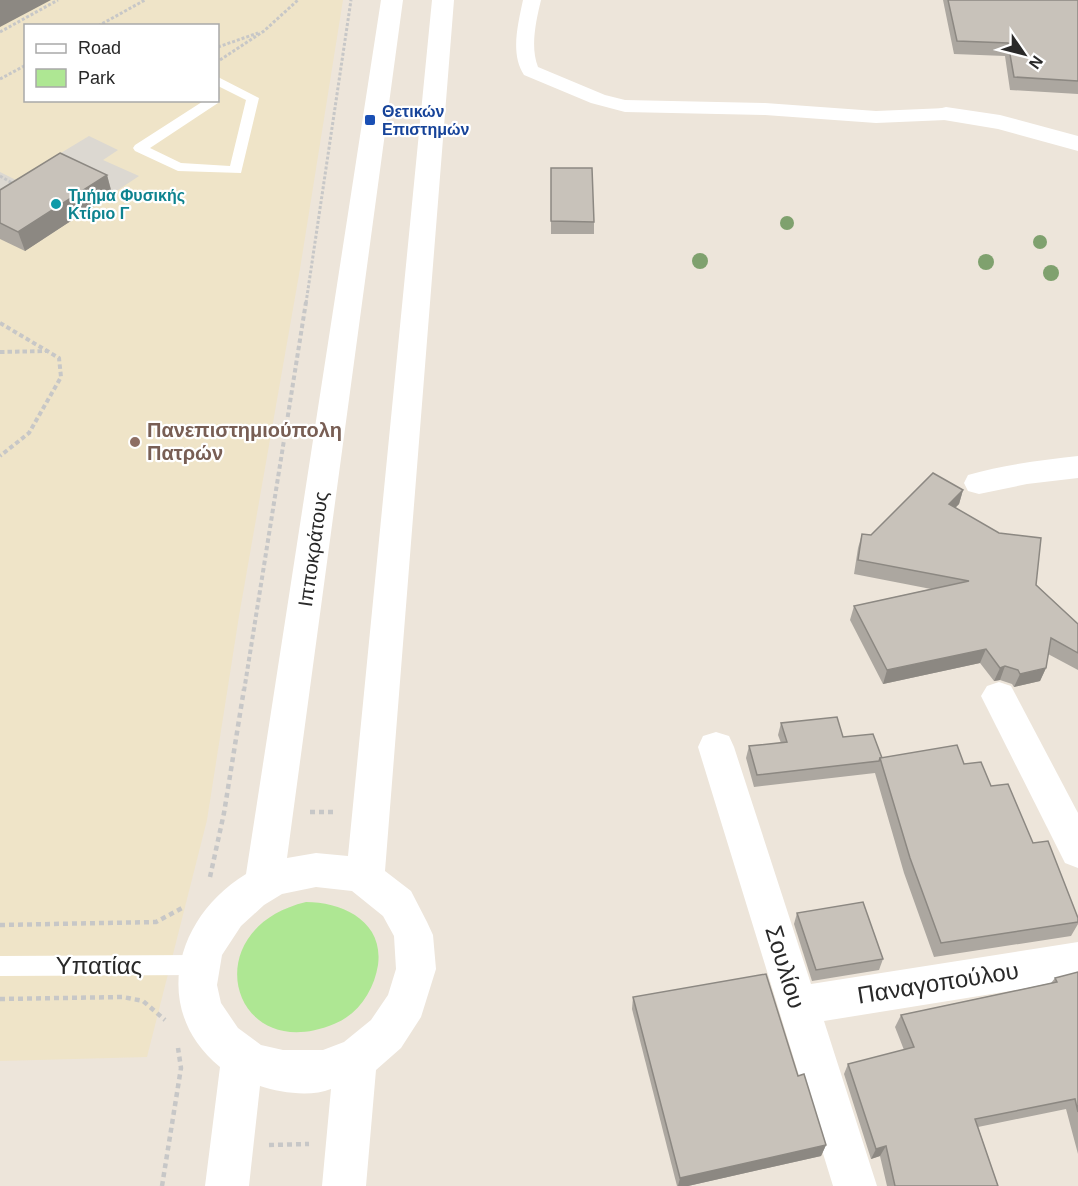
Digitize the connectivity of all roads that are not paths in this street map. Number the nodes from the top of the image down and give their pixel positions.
1 (392, 0) edge
2 (443, 0) edge
3 (532, 0) edge
4 (219, 81) edge
5 (233, 88) junction
6 (219, 98) edge
7 (213, 102) edge
8 (946, 114) joint
9 (1078, 144) edge
10 (1078, 467) edge
11 (979, 483) dead end
12 (999, 696) dead end
13 (716, 747) dead end
14 (1073, 824) edge
15 (365, 878) junction
16 (264, 884) junction
17 (1078, 961) edge
18 (199, 965) junction
19 (0, 966) edge
20 (797, 1006) junction
21 (242, 1059) junction
22 (355, 1062) junction
23 (227, 1186) edge
24 (344, 1186) edge
25 (855, 1186) edge

1 - 16 street, Ιπποκράτους
2 - 15 street
3 - 8 street
4 - 5 lane
5 - 6 lane
5 - 7 lane
8 - 9 street
10 - 11 street
12 - 14 street
13 - 20 street, Σουλίου
15 - 16 street
15 - 22 street
16 - 18 street
17 - 20 street, Παναγοπούλου
18 - 19 lane, Υπατίας
18 - 21 street
20 - 25 street, Σουλίου
21 - 22 street
21 - 23 street
22 - 24 street

